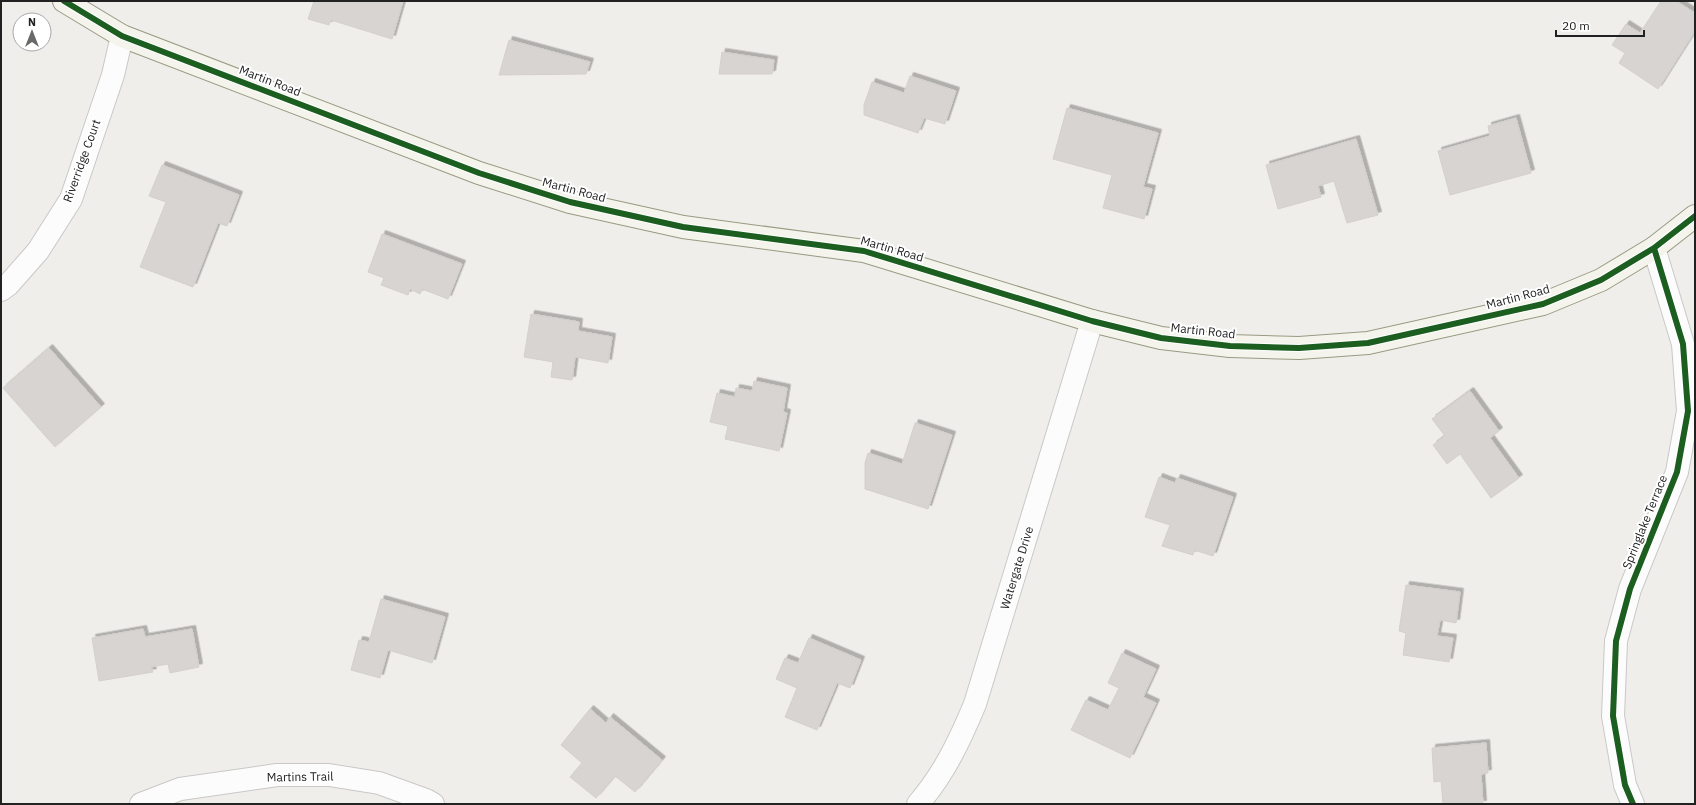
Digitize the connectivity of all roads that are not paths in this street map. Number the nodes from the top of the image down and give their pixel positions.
1 (64, 1) edge
2 (122, 36) junction
3 (1695, 216) edge
4 (1654, 248) junction
5 (1, 290) edge
6 (1092, 321) junction
7 (141, 804) edge
8 (433, 804) edge
9 (918, 804) edge
10 (1633, 804) edge

1 - 2 street, Martin Road
2 - 5 street, Riverridge Court
2 - 6 street, Martin Road
3 - 4 street, Martin Road
4 - 6 street, Martin Road
4 - 10 street, Springlake Terrace
6 - 9 street, Watergate Drive
7 - 8 street, Martins Trail

